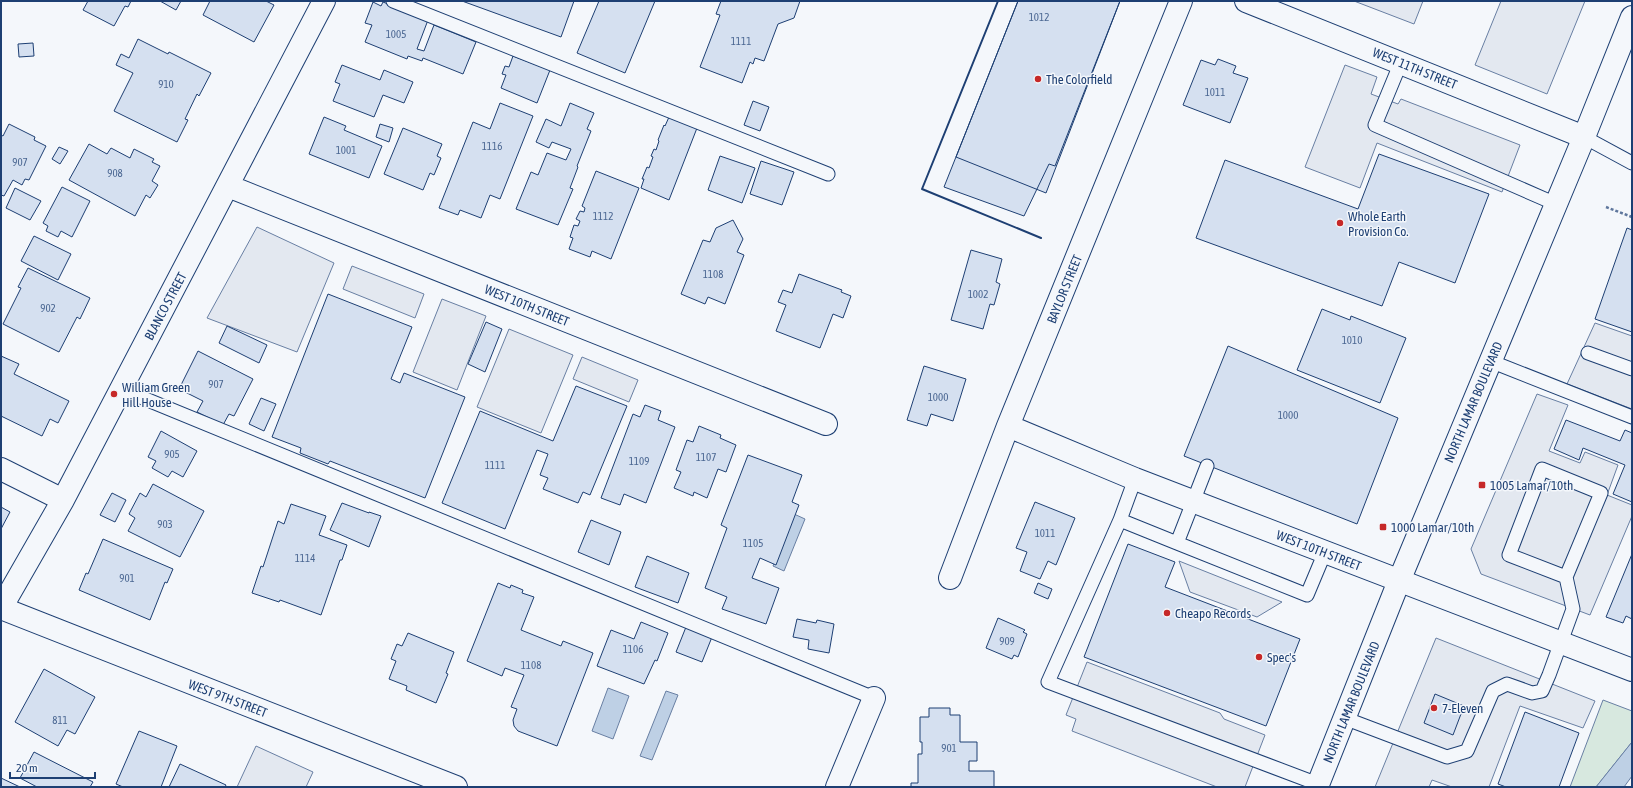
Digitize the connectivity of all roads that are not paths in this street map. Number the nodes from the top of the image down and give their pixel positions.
1 (324, 1) edge
2 (393, 1) edge
3 (1181, 1) edge
4 (1246, 1) edge
5 (1632, 17) edge
6 (1401, 62) junction
7 (1584, 137) junction
8 (1632, 163) edge
9 (828, 174) dead end
10 (228, 186) junction
11 (1556, 204) junction
12 (1588, 353) dead end
13 (1490, 361) junction
14 (1632, 369) edge
15 (121, 389) junction
16 (1632, 417) edge
17 (826, 424) dead end
18 (1008, 426) junction
19 (1208, 466) dead end
20 (1, 469) edge
21 (1135, 479) junction
22 (63, 500) junction
23 (1193, 501) junction
24 (1120, 520) junction
25 (1177, 543) junction
26 (1325, 552) junction
27 (1566, 577) junction
28 (950, 578) dead end
29 (1399, 581) junction
30 (1, 608) edge
31 (1560, 643) junction
32 (1632, 670) edge
33 (874, 698) joint
34 (1344, 718) junction
35 (1317, 785) edge
36 (456, 787) edge
37 (837, 787) edge

1 - 10 street, BLANCO STREET
2 - 9 lane
3 - 18 street, BAYLOR STREET
4 - 6 street, WEST 11TH STREET
5 - 7 street, NORTH LAMAR BOULEVARD
6 - 7 street, WEST 11TH STREET
6 - 11 lane
7 - 8 lane
7 - 11 street, NORTH LAMAR BOULEVARD
10 - 15 street, BLANCO STREET
10 - 17 street, WEST 10TH STREET
11 - 13 street, NORTH LAMAR BOULEVARD
12 - 14 lane
13 - 16 lane
13 - 29 street, NORTH LAMAR BOULEVARD
15 - 22 street, BLANCO STREET
15 - 33 lane
18 - 21 street, WEST 10TH STREET
18 - 28 street, BAYLOR STREET
19 - 23 lane
20 - 22 street
21 - 23 street, WEST 10TH STREET
21 - 24 lane
22 - 30 street, BLANCO STREET
23 - 25 lane
23 - 26 street, WEST 10TH STREET
24 - 25 lane
24 - 35 lane
25 - 26 lane
26 - 29 street, WEST 10TH STREET
27 - 27 lane
27 - 31 lane
29 - 31 street, WEST 10TH STREET
29 - 34 street, NORTH LAMAR BOULEVARD
30 - 36 street, WEST 9TH STREET
31 - 32 street, WEST 10TH STREET
31 - 34 lane
33 - 37 street
34 - 35 street, NORTH LAMAR BOULEVARD

